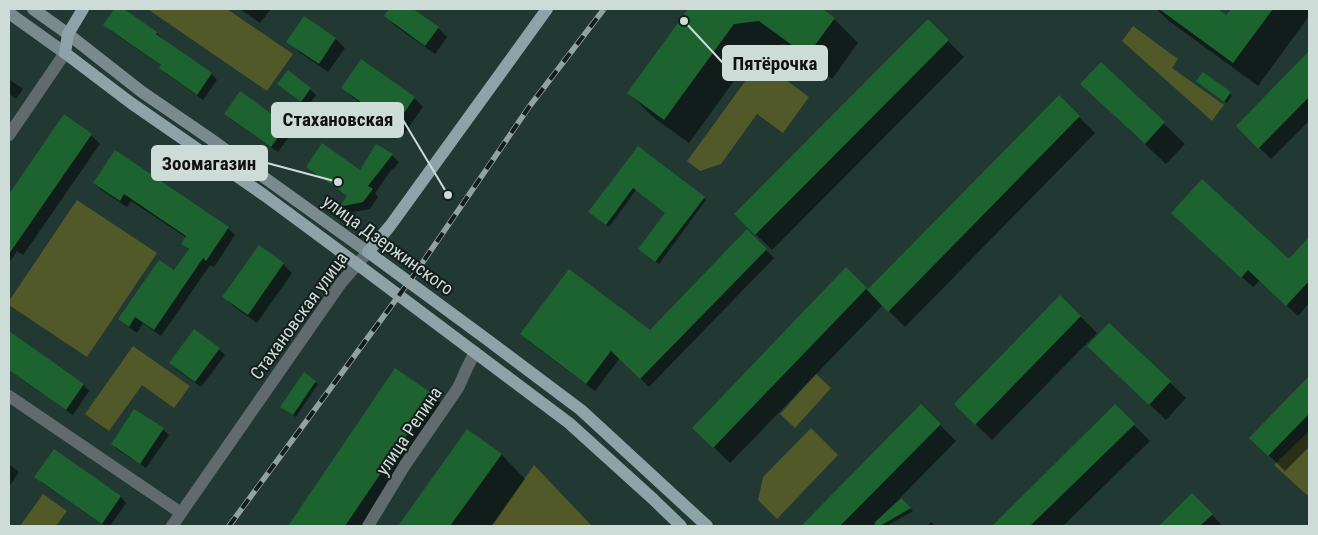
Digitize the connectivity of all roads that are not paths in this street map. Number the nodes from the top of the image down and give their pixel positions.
1 (33, 9) edge
2 (83, 9) edge
3 (547, 9) edge
4 (9, 13) edge
5 (68, 34) junction
6 (65, 53) junction
7 (9, 134) edge
8 (368, 252) junction
9 (357, 264) junction
10 (475, 352) junction
11 (9, 396) edge
12 (181, 513) junction
13 (172, 526) edge
14 (368, 526) edge
15 (681, 526) edge
16 (707, 526) edge

1 - 5 main road, улица Дзержинского
2 - 5 main road
3 - 8 main road, Стахановская улица
4 - 6 main road, улица Дзержинского
5 - 6 main road
5 - 8 main road, улица Дзержинского
6 - 7 street
6 - 9 main road, улица Дзержинского
8 - 9 street, Стахановская улица
8 - 16 main road, улица Дзержинского
9 - 10 main road, улица Дзержинского
9 - 12 street, Стахановская улица
10 - 14 street, улица Репина
10 - 15 main road, улица Дзержинского
11 - 12 street
12 - 13 street, Стахановская улица

